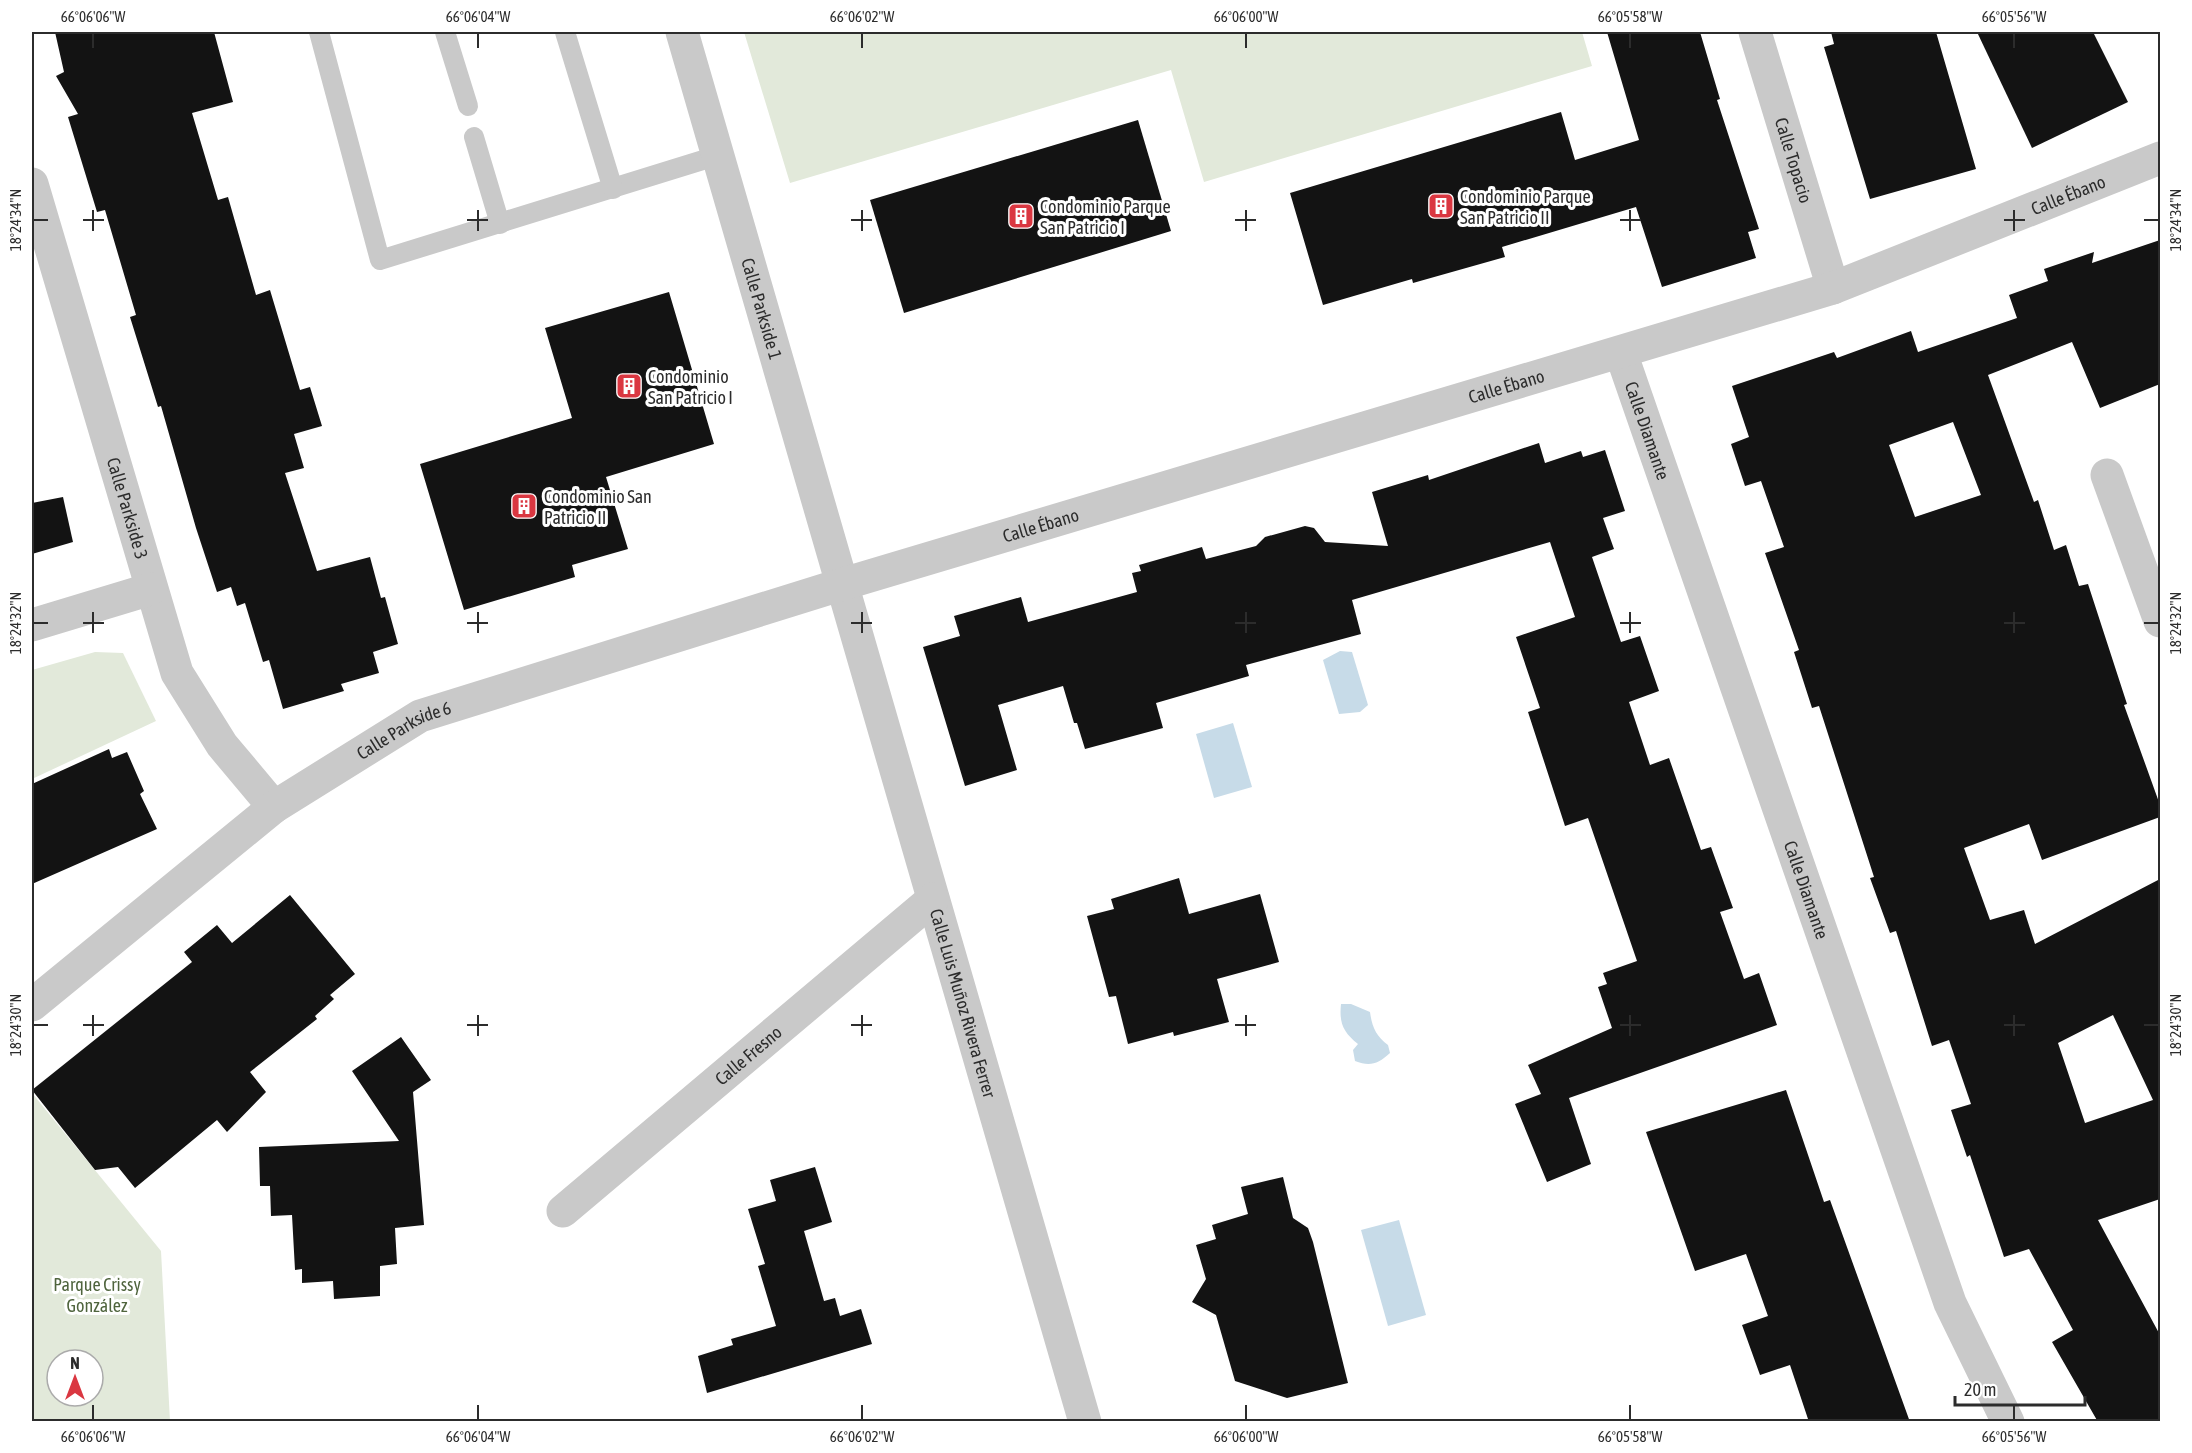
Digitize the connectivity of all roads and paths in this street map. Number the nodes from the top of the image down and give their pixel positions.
1 (319, 32) edge
2 (444, 32) edge
3 (565, 32) edge
4 (682, 32) edge
5 (1755, 32) edge
6 (468, 106) dead end
7 (474, 137) dead end
8 (716, 156) junction
9 (2160, 158) edge
10 (32, 183) edge
11 (613, 189) junction
12 (500, 224) junction
13 (1833, 288) junction
14 (1621, 353) junction
15 (2107, 475) dead end
16 (843, 584) junction
17 (151, 589) junction
18 (2160, 618) edge
19 (32, 625) edge
20 (274, 807) junction
21 (933, 899) junction
22 (32, 1005) edge
23 (563, 1211) dead end
24 (1084, 1422) edge
25 (2008, 1422) edge

1 - 12 lane
2 - 6 lane
3 - 11 lane
4 - 8 street, Calle Parkside 1
5 - 13 street, Calle Topacio
7 - 12 lane
8 - 11 lane
8 - 16 street, Calle Parkside 1
9 - 13 street, Calle Ébano
10 - 17 street, Calle Parkside 3
11 - 12 lane
13 - 14 street, Calle Ébano
14 - 16 street, Calle Ébano
14 - 25 street, Calle Diamante
15 - 18 street
16 - 20 street, Calle Parkside 6
16 - 21 street, Calle Luis Muñoz Rivera Ferrer
17 - 19 street
17 - 20 street, Calle Parkside 3
20 - 22 street, Calle Parkside 6
21 - 23 street, Calle Fresno
21 - 24 street, Calle Luis Muñoz Rivera Ferrer

